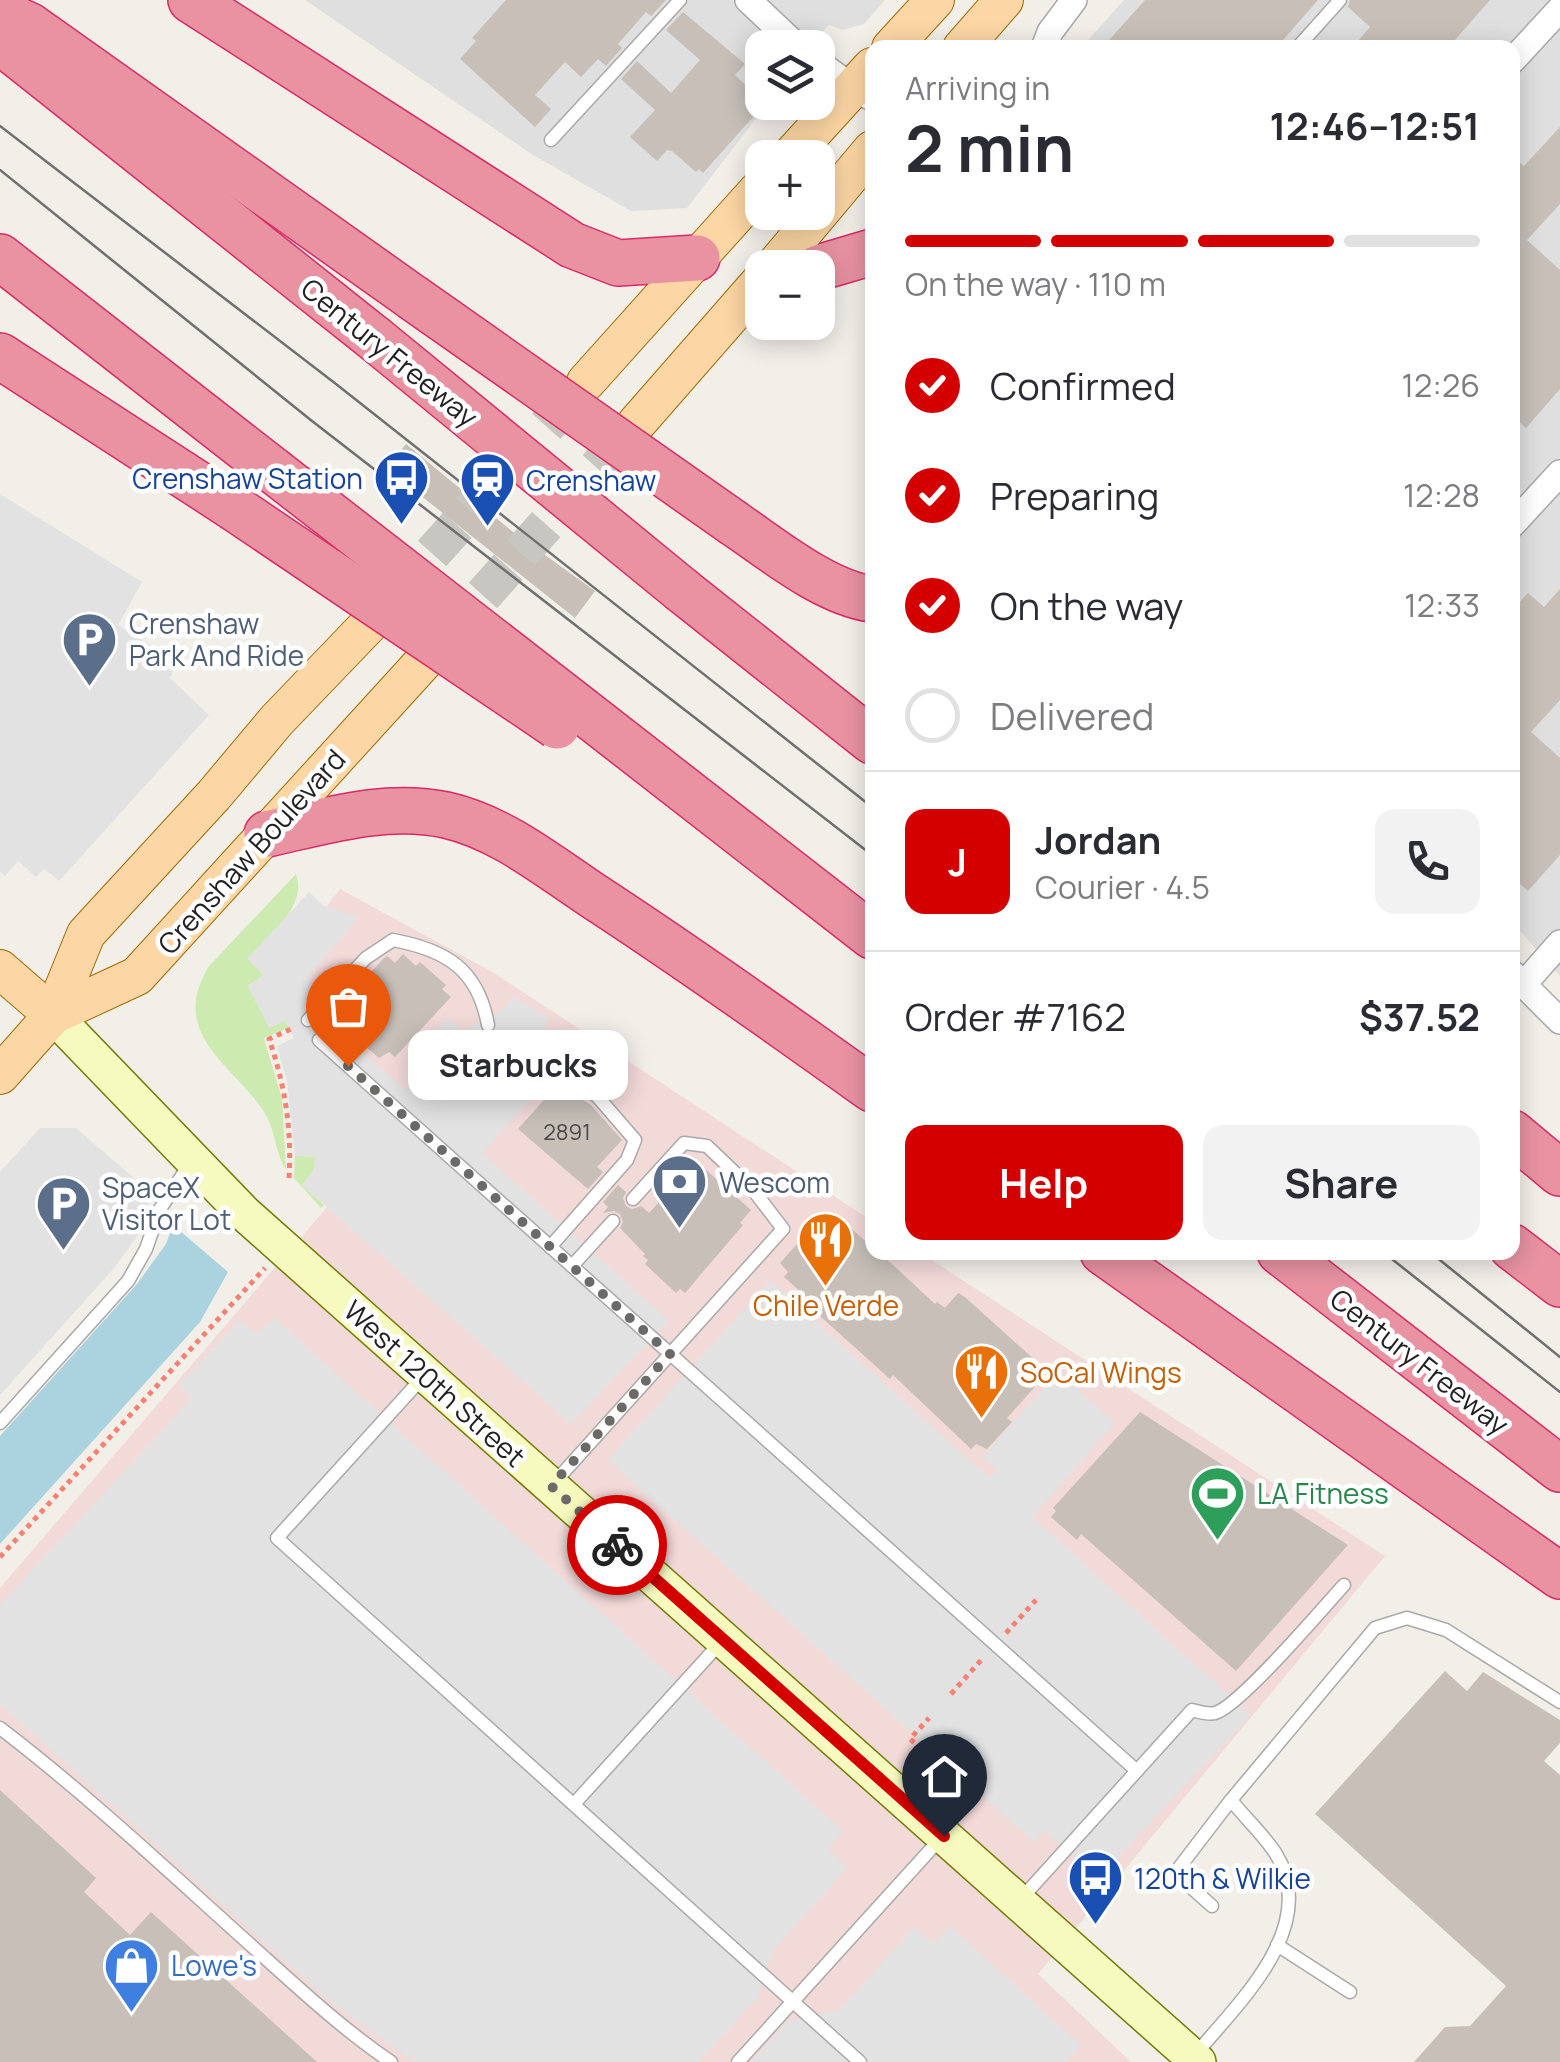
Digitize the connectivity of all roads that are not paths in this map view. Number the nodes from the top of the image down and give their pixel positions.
1 (191, 0) edge
2 (680, 0) edge
3 (748, 0) edge
4 (935, 0) edge
5 (1004, 0) edge
6 (1074, 0) edge
7 (1340, 0) edge
8 (1560, 9) edge
9 (0, 12) edge
10 (780, 30) edge
11 (898, 40) edge
12 (969, 40) edge
13 (1047, 40) edge
14 (1304, 40) edge
15 (0, 41) edge
16 (1520, 52) edge
17 (835, 70) edge
18 (865, 84) edge
19 (865, 85) edge
20 (551, 140) dead end
21 (807, 140) edge
22 (865, 158) edge
23 (745, 205) edge
24 (789, 250) edge
25 (865, 254) edge
26 (0, 256) edge
27 (697, 258) junction
28 (835, 263) edge
29 (745, 299) edge
30 (0, 356) edge
31 (586, 382) tunnel mouth
32 (636, 424) tunnel mouth
33 (1560, 473) edge
34 (1520, 516) edge
35 (865, 599) edge
36 (373, 620) tunnel mouth
37 (427, 658) tunnel mouth
38 (570, 718) junction
39 (865, 735) edge
40 (267, 834) junction
41 (865, 931) edge
42 (1560, 943) edge
43 (0, 969) edge
44 (1520, 977) edge
45 (1520, 981) edge
46 (52, 1015) junction
47 (308, 1020) dead end
48 (1560, 1021) edge
49 (488, 1024) dead end
50 (319, 1040) dead end
51 (545, 1064) dead end
52 (0, 1075) edge
53 (865, 1084) edge
54 (1520, 1140) edge
55 (193, 1160) junction
56 (1560, 1172) edge
57 (633, 1199) dead end
58 (612, 1221) dead end
59 (550, 1246) junction
60 (1520, 1252) edge
61 (1114, 1260) edge
62 (1290, 1260) edge
63 (572, 1266) junction
64 (1560, 1284) edge
65 (670, 1354) junction
66 (426, 1374) junction
67 (0, 1424) edge
68 (1560, 1469) edge
69 (551, 1486) junction
70 (1560, 1576) edge
71 (1344, 1585) dead end
72 (723, 1640) junction
73 (1560, 1702) edge
74 (0, 1728) edge
75 (1137, 1771) junction
76 (1231, 1800) junction
77 (574, 1804) junction
78 (944, 1836) junction
79 (1018, 1902) junction
80 (1212, 1906) dead end
81 (1277, 1945) junction
82 (1350, 1992) dead end
83 (792, 2001) junction
84 (1193, 2060) edge
85 (391, 2062) edge
86 (738, 2062) edge
87 (860, 2062) edge

1 - 27 highway
2 - 20 lane
3 - 10 street
4 - 11 main road
5 - 12 main road
6 - 13 street
7 - 14 lane
8 - 16 street
9 - 35 highway, bridge
15 - 39 highway, Century Freeway, bridge
17 - 18 street
19 - 21 main road
22 - 24 main road
23 - 27 main road
25 - 28 highway
26 - 38 highway, bridge
27 - 31 main road
29 - 32 main road
30 - 38 highway, bridge
33 - 34 street
36 - 46 main road, Crenshaw Boulevard
37 - 40 main road, Crenshaw Boulevard
38 - 41 highway
40 - 46 main road, Crenshaw Boulevard
40 - 53 highway
42 - 44 street
43 - 46 main road, West 120th Street
45 - 48 street
46 - 52 main road, Crenshaw Boulevard
46 - 55 street, West 120th Street
47 - 49 lane
50 - 59 lane
51 - 59 lane
54 - 56 highway
55 - 66 street, West 120th Street
55 - 67 lane
57 - 65 lane
58 - 63 lane
59 - 63 lane
60 - 64 highway
61 - 70 highway
62 - 68 highway, Century Freeway
63 - 65 lane
65 - 69 lane
65 - 75 lane
66 - 69 street, West 120th Street
66 - 77 lane
69 - 72 street, West 120th Street
71 - 75 lane
72 - 77 lane
72 - 78 street, West 120th Street
73 - 76 lane
74 - 85 lane
75 - 79 lane
76 - 80 lane
76 - 81 lane
77 - 83 lane
78 - 79 street, West 120th Street
78 - 83 lane
79 - 84 street, West 120th Street
81 - 82 lane
81 - 84 lane
83 - 86 lane
83 - 87 lane

